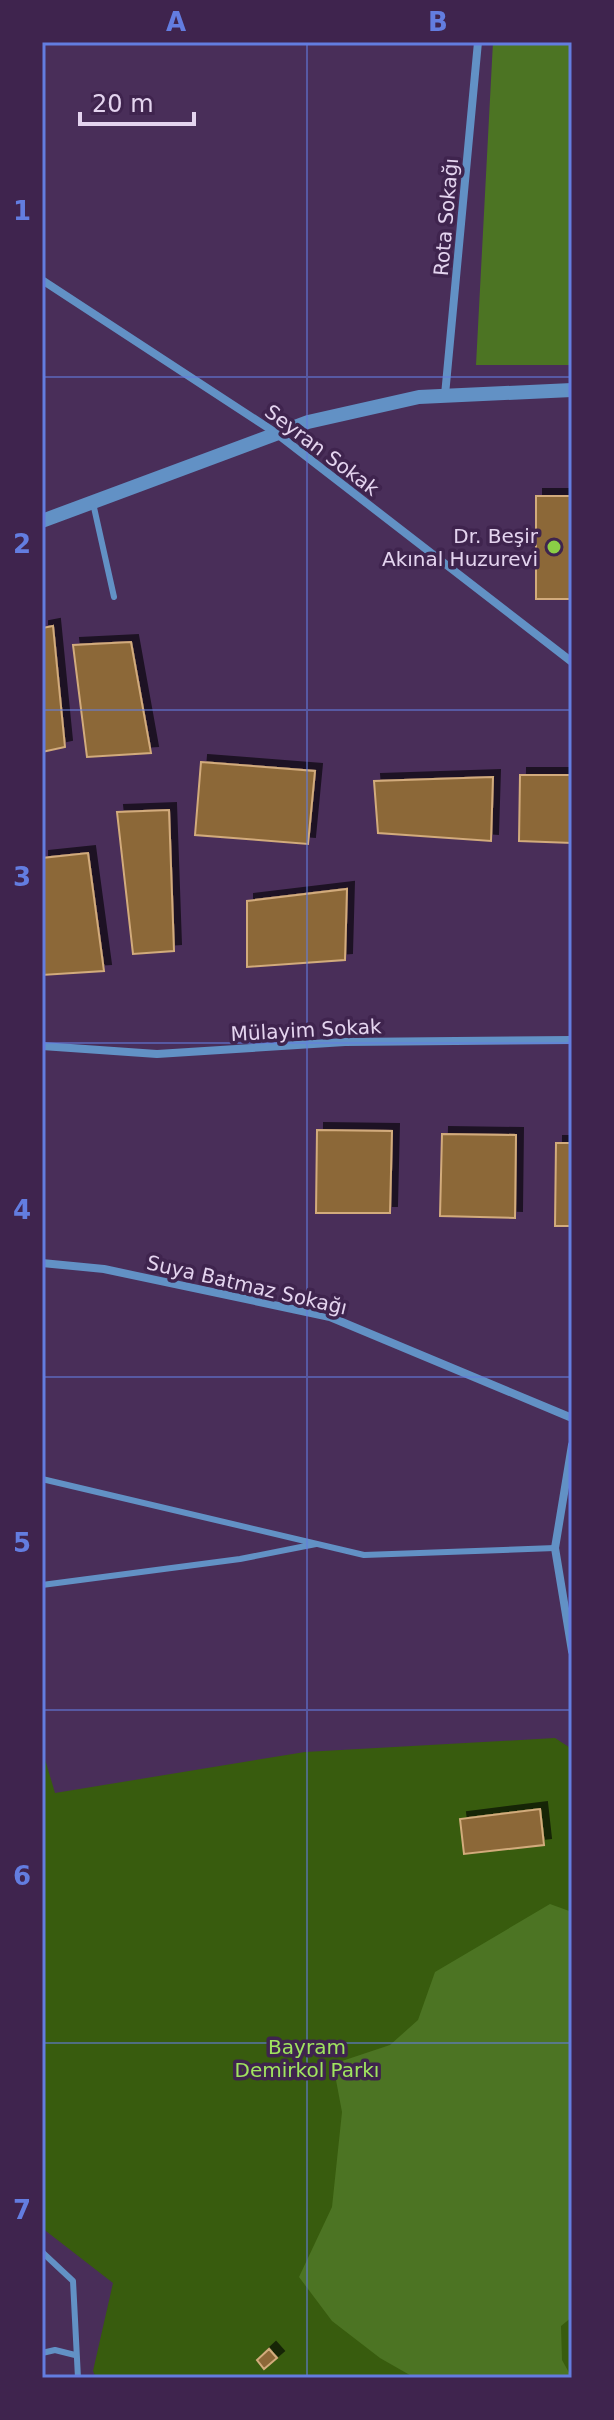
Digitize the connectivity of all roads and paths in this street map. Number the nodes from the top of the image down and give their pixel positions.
1 (478, 42) edge
2 (42, 280) edge
3 (572, 390) edge
4 (445, 395) junction
5 (276, 433) junction
6 (93, 501) junction
7 (42, 521) edge
8 (114, 597) dead end
9 (572, 662) edge
10 (572, 1040) edge
11 (42, 1046) edge
12 (42, 1263) edge
13 (572, 1418) edge
14 (572, 1445) edge
15 (42, 1479) edge
16 (319, 1543) junction
17 (555, 1548) junction
18 (42, 1585) edge
19 (572, 1651) edge
20 (42, 2252) edge
21 (42, 2353) edge
22 (75, 2355) junction
23 (78, 2378) edge

1 - 4 street, Rota Sokağı
2 - 5 street, Seyran Sokak
3 - 4 street
4 - 5 street
5 - 6 street
5 - 9 street, Seyran Sokak
6 - 7 street
6 - 8 lane
10 - 11 street, Mülayim Sokak
12 - 13 street, Suya Batmaz Sokağı
14 - 17 street
15 - 16 lane
16 - 17 lane
16 - 18 lane
17 - 19 street
20 - 22 lane
21 - 22 lane
22 - 23 lane

